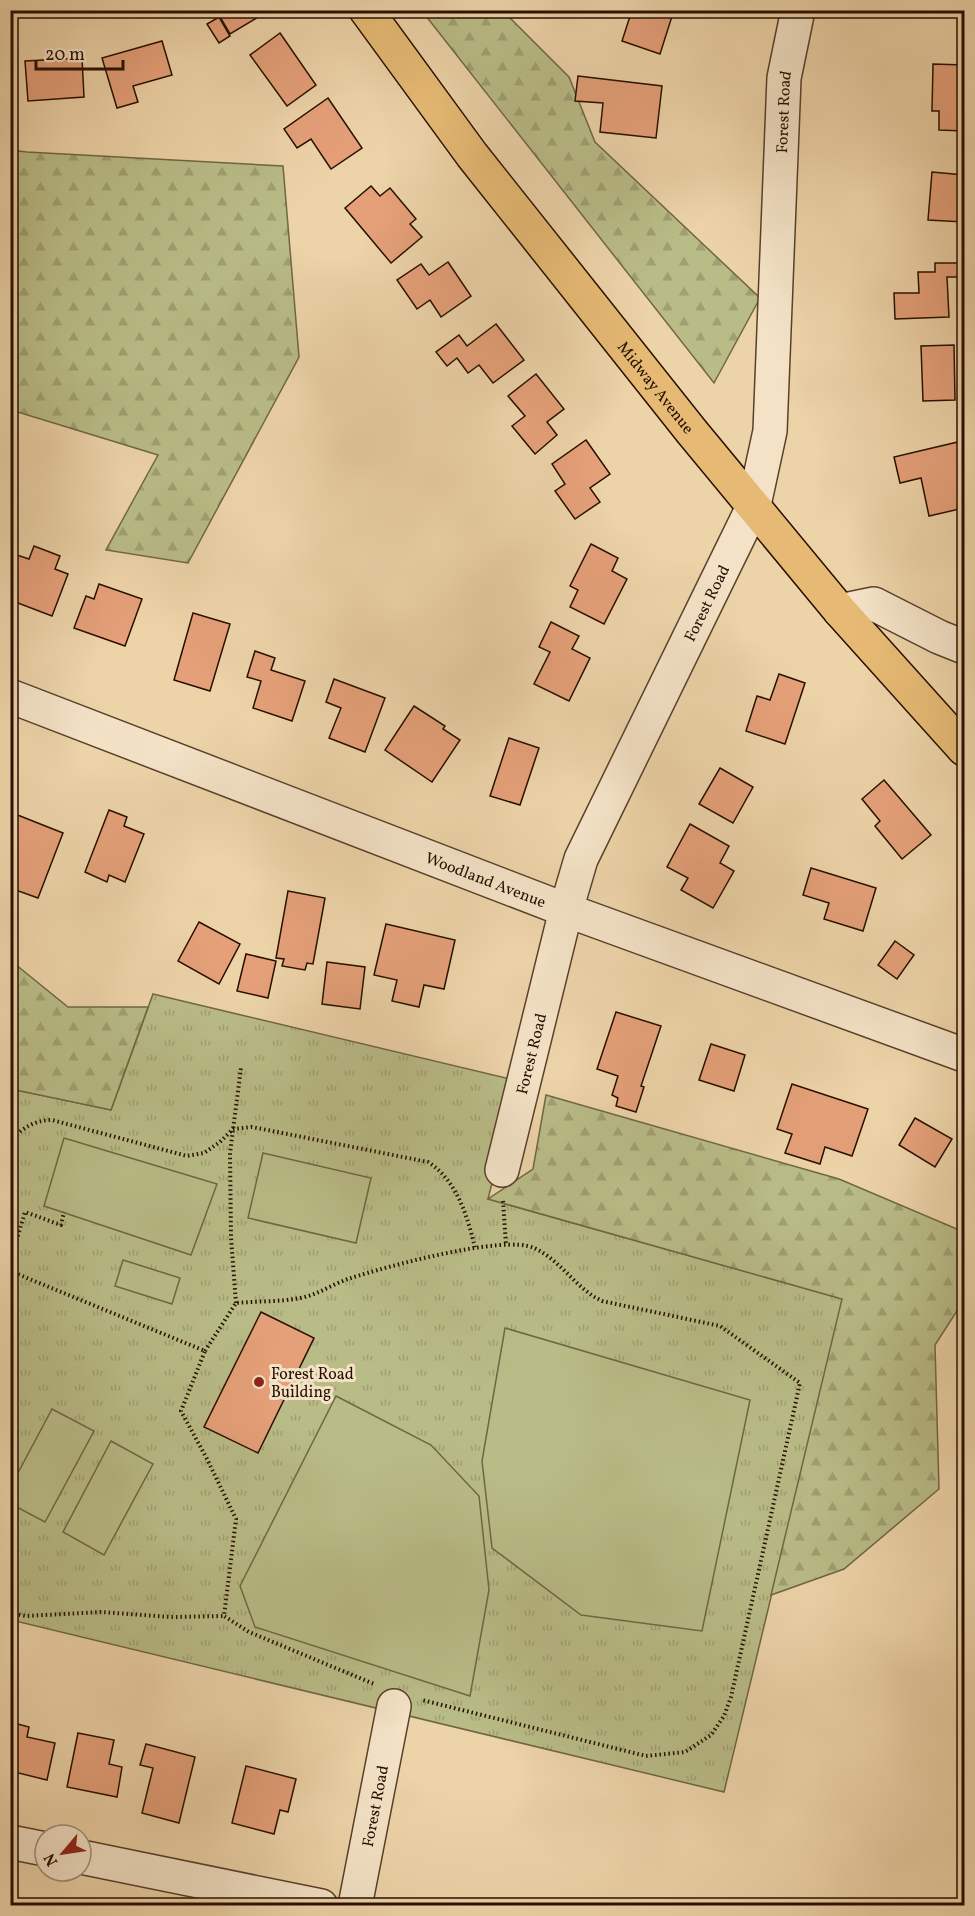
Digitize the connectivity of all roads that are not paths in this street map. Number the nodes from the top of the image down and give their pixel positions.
1 (366, 10) edge
2 (798, 10) edge
3 (754, 506) junction
4 (840, 610) junction
5 (964, 647) edge
6 (10, 696) edge
7 (964, 748) edge
8 (566, 909) junction
9 (964, 1055) edge
10 (502, 1170) road end
11 (395, 1700) road end
12 (10, 1842) edge
13 (33, 1847) edge
14 (93, 1859) edge
15 (321, 1905) edge
16 (355, 1905) edge

1 - 3 main road, Midway Avenue
2 - 3 street, Forest Road
3 - 4 main road, Midway Avenue
3 - 8 street, Forest Road
4 - 5 street
4 - 7 main road, Midway Avenue
6 - 8 street, Woodland Avenue
8 - 9 street, Woodland Avenue
8 - 10 street, Forest Road
11 - 16 street, Forest Road
12 - 13 street
14 - 15 street

